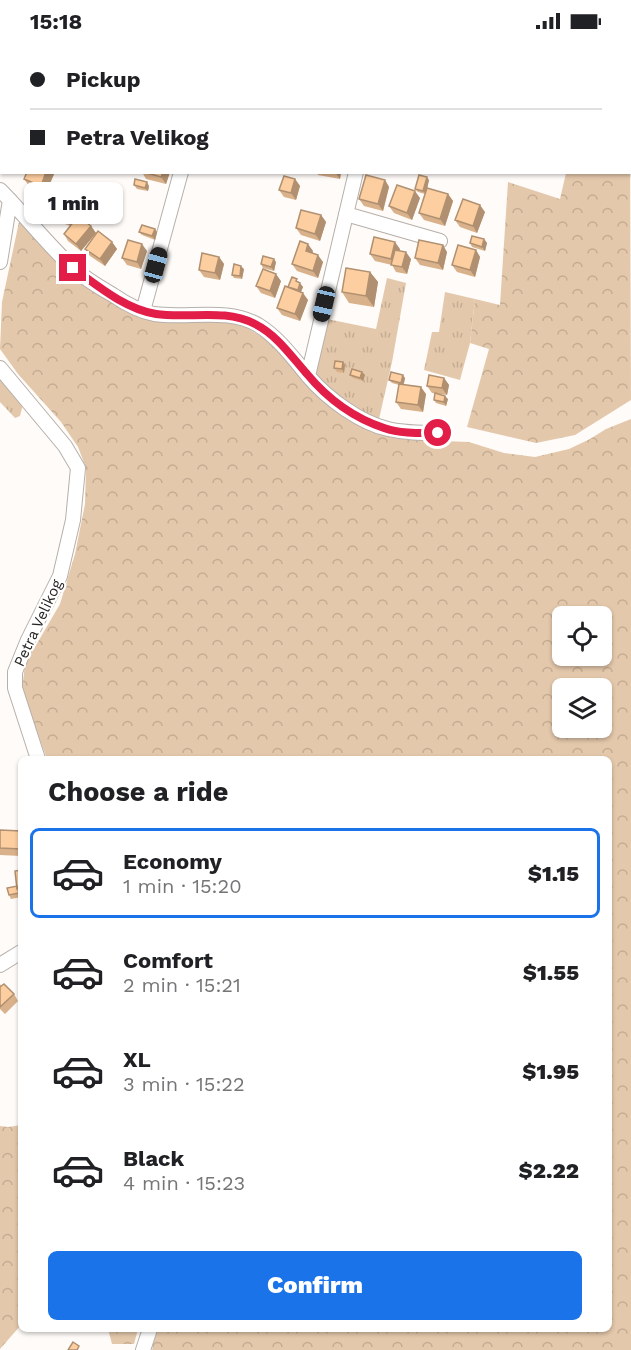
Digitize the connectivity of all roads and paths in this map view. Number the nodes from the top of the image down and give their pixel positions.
1 (180, 174) edge
2 (356, 174) edge
3 (5, 195) edge
4 (346, 214) junction
5 (440, 241) dead end
6 (0, 262) edge
7 (143, 311) junction
8 (0, 368) edge
9 (308, 376) junction
10 (438, 433) dead end
11 (37, 756) edge
12 (18, 954) edge
13 (0, 965) edge
14 (149, 1332) edge
15 (143, 1350) edge

1 - 7 street
2 - 4 street
3 - 6 street
3 - 7 street
4 - 5 street
4 - 9 street
7 - 9 street
8 - 11 street, Petra Velikog
9 - 10 street
12 - 13 street
14 - 15 street

